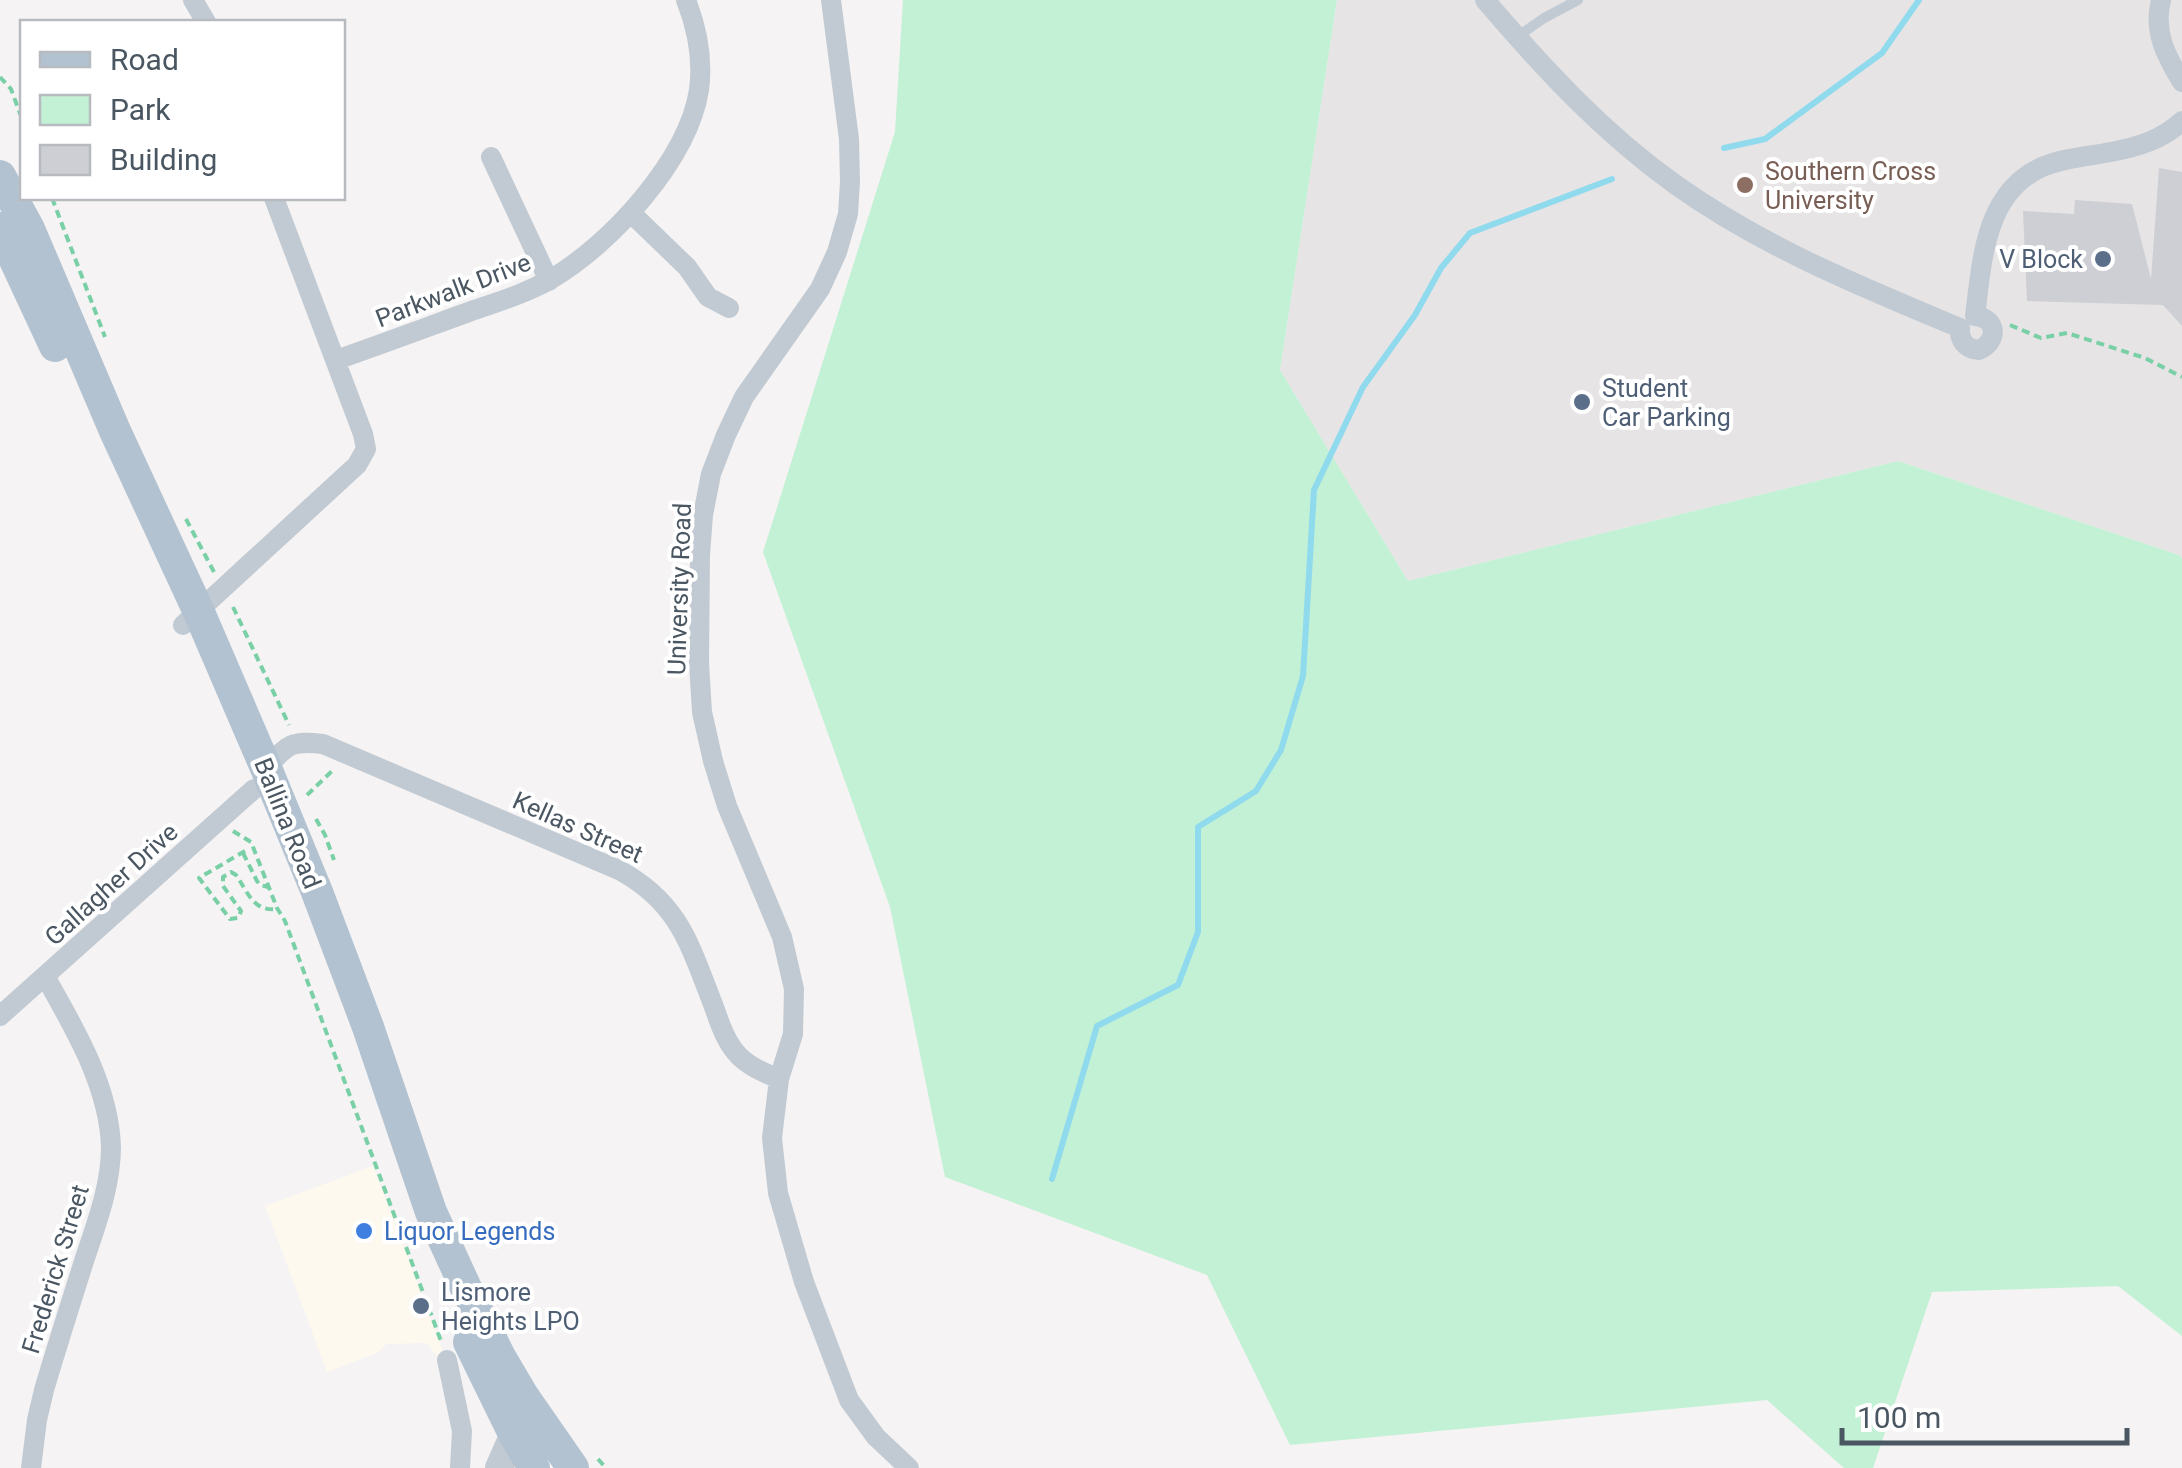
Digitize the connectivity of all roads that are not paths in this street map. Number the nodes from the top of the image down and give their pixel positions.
1 (686, 0) edge
2 (831, 0) edge
3 (1485, 0) edge
4 (1578, 0) edge
5 (2161, 0) edge
6 (1517, 38) junction
7 (2182, 82) edge
8 (2182, 121) edge
9 (491, 157) dead end
10 (0, 176) edge
11 (275, 200) edge
12 (631, 213) junction
13 (0, 228) edge
14 (549, 281) junction
15 (728, 308) dead end
16 (336, 360) junction
17 (190, 618) junction
18 (260, 779) junction
19 (45, 976) junction
20 (0, 1016) edge
21 (779, 1080) junction
22 (448, 1360) road end
23 (523, 1396) junction
24 (514, 1434) junction
25 (582, 1459) edge
26 (533, 1467) edge
27 (31, 1468) edge
28 (460, 1468) edge
29 (499, 1468) edge
30 (909, 1468) edge

1 - 12 street, Parkwalk Drive
2 - 21 street, University Road
3 - 6 street
4 - 6 lane
5 - 7 street
6 - 8 street
9 - 14 street
10 - 17 main road, Ballina Road
11 - 16 street
12 - 14 street, Parkwalk Drive
12 - 15 street
13 - 17 main road, Ballina Road
14 - 16 street, Parkwalk Drive
16 - 17 street
17 - 18 main road, Ballina Road
18 - 19 street, Gallagher Drive
18 - 21 street, Kellas Street
18 - 23 main road, Ballina Road
18 - 24 main road, Ballina Road
19 - 20 street, Gallagher Drive
19 - 27 street, Frederick Street
21 - 30 street
22 - 28 street
23 - 25 main road, Ballina Road
23 - 26 street
24 - 26 main road, Ballina Road
24 - 29 street

